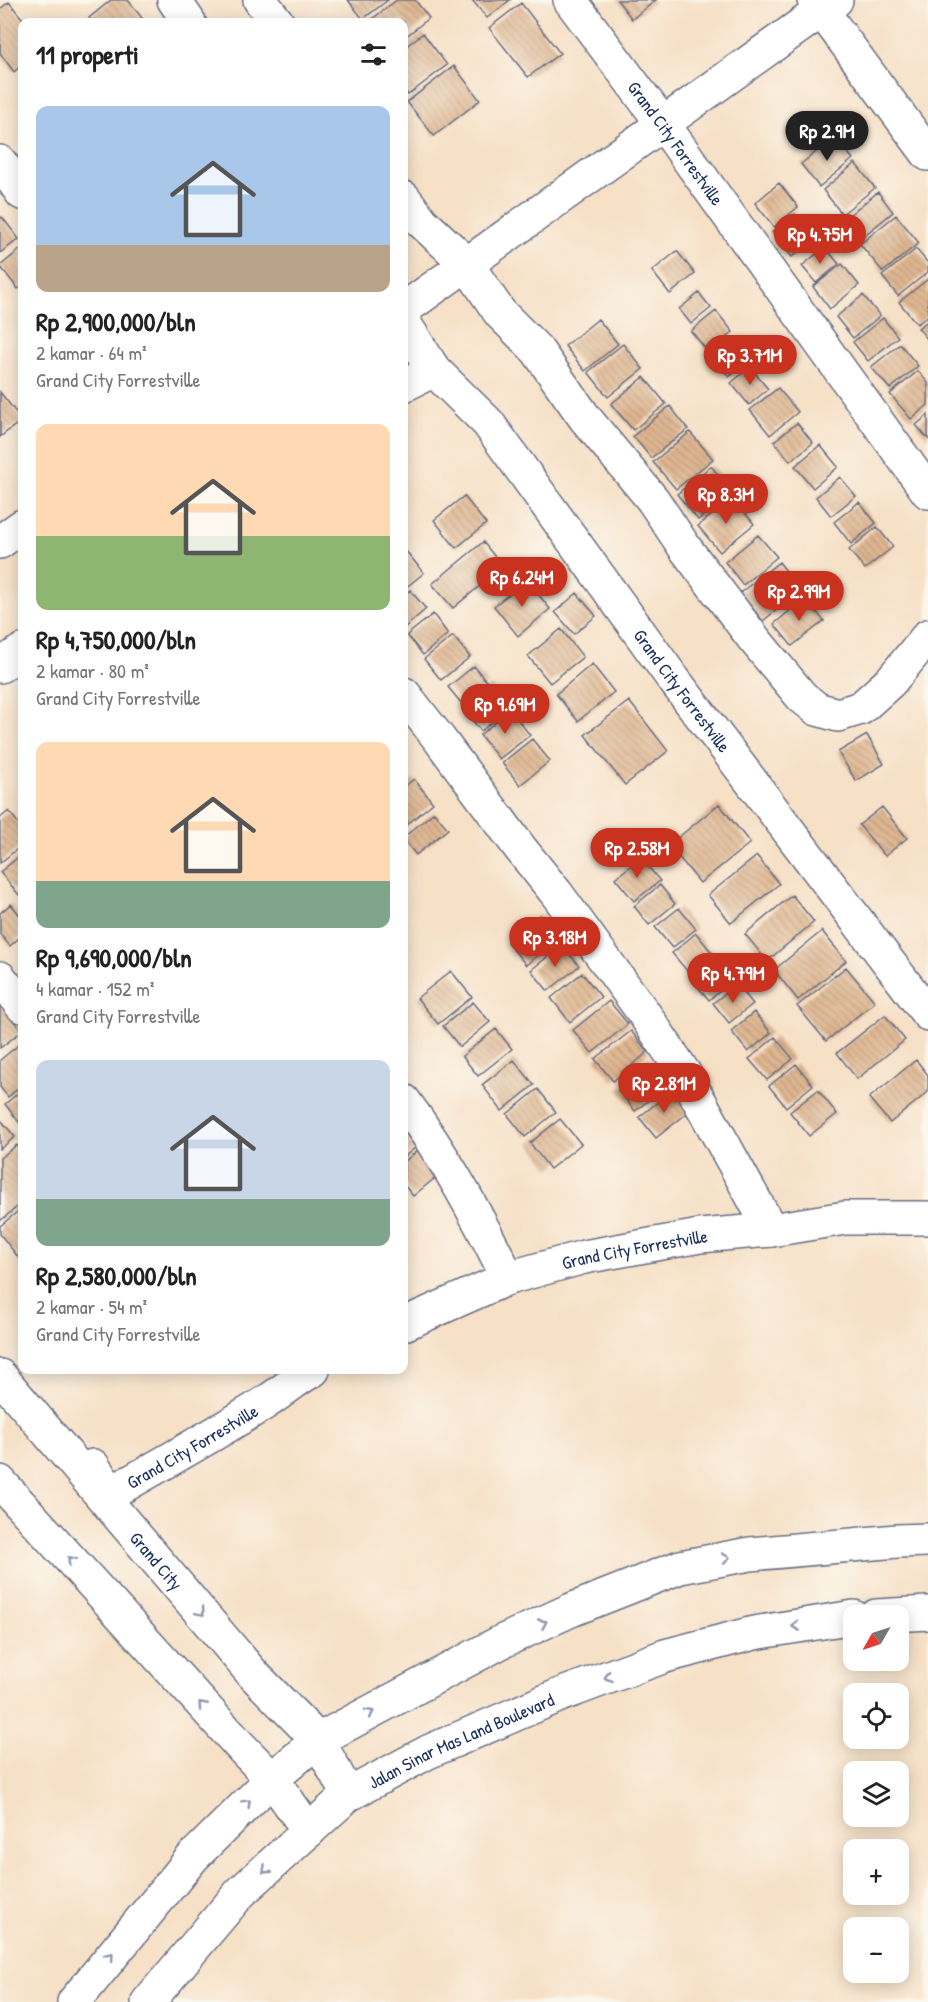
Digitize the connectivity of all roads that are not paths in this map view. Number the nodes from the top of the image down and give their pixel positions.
1 (174, 0) edge
2 (260, 0) edge
3 (570, 0) edge
4 (824, 4) edge
5 (186, 18) edge
6 (274, 18) edge
7 (663, 124) junction
8 (928, 154) edge
9 (0, 162) edge
10 (18, 187) edge
11 (408, 203) edge
12 (466, 263) junction
13 (408, 306) edge
14 (408, 329) edge
15 (434, 370) junction
16 (408, 383) edge
17 (928, 492) edge
18 (18, 529) edge
19 (0, 542) edge
20 (928, 636) edge
21 (18, 654) edge
22 (0, 666) edge
23 (408, 699) edge
24 (0, 978) edge
25 (924, 999) edge
26 (18, 1001) edge
27 (408, 1106) edge
28 (928, 1218) edge
29 (771, 1230) junction
30 (508, 1278) junction
31 (408, 1322) edge
32 (0, 1350) edge
33 (18, 1372) edge
34 (20, 1374) edge
35 (298, 1374) edge
36 (0, 1376) edge
37 (0, 1482) edge
38 (928, 1540) edge
39 (928, 1613) edge
40 (909, 1614) edge
41 (843, 1619) edge
42 (318, 1740) junction
43 (272, 1779) junction
44 (348, 1795) junction
45 (309, 1831) junction
46 (74, 2002) edge
47 (148, 2002) edge

1 - 5 street
2 - 6 street
3 - 7 street, Grand City Forrestville
4 - 7 street
4 - 8 street
7 - 12 street
7 - 17 street, Grand City Forrestville
9 - 10 street
11 - 12 street
12 - 13 street
12 - 20 street
14 - 15 street, Grand City Forrestville
15 - 16 street
15 - 25 street, Grand City Forrestville
18 - 19 street
21 - 22 street
23 - 29 street
24 - 26 street
27 - 30 street
28 - 29 street, Grand City Forrestville
29 - 30 street, Grand City Forrestville
30 - 31 street, Grand City Forrestville
32 - 33 street, Grand City Forrestville
34 - 35 street, Grand City Forrestville
36 -> 42 street, Grand City
43 -> 37 street
42 -> 38 street
39 - 40 street
41 -> 44 street, Jalan Sinar Mas Land Boulevard
42 - 43 street
42 - 44 street, Grand City
43 - 45 street
46 -> 43 street
44 - 45 street, Jalan Sinar Mas Land Boulevard
45 -> 47 street, Jalan Sinar Mas Land Boulevard

